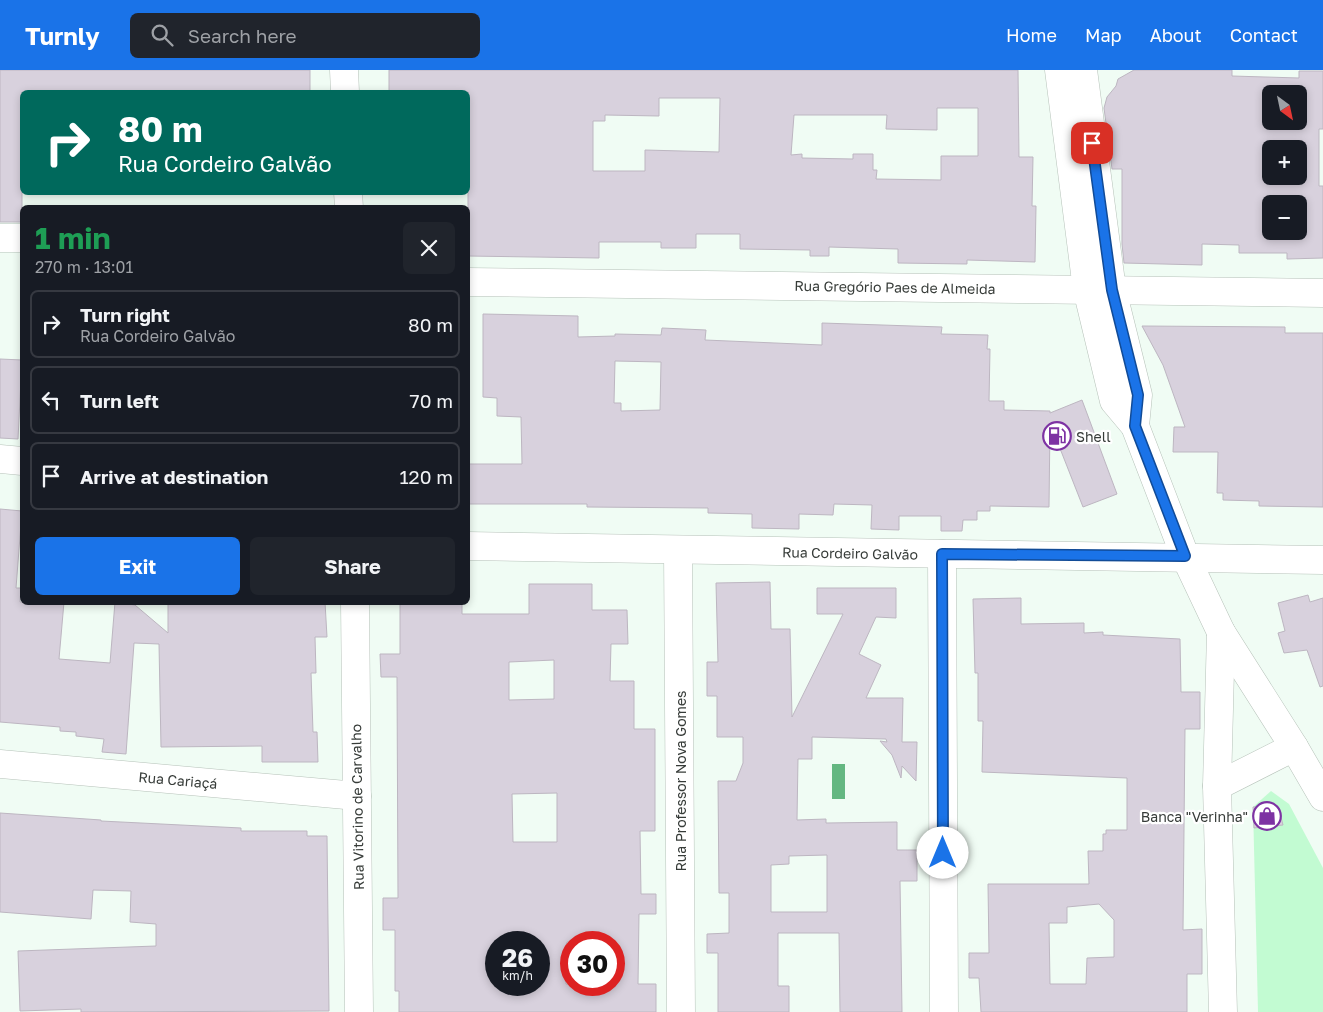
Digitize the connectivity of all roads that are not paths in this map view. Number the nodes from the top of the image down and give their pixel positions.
1 (344, 70) edge
2 (1059, 70) edge
3 (1083, 70) edge
4 (345, 90) edge
5 (0, 238) edge
6 (20, 238) edge
7 (470, 282) edge
8 (1100, 289) junction
9 (1323, 293) edge
10 (0, 459) edge
11 (20, 461) edge
12 (470, 546) edge
13 (678, 550) junction
14 (942, 554) junction
15 (1185, 556) junction
16 (1323, 560) edge
17 (355, 605) edge
18 (1221, 632) junction
19 (1294, 747) junction
20 (0, 764) edge
21 (1217, 786) junction
22 (357, 796) junction
23 (1323, 797) edge
24 (359, 1012) edge
25 (681, 1012) edge
26 (944, 1012) edge
27 (1223, 1012) edge

1 - 4 street
2 - 8 street
3 - 8 street
5 - 6 street
7 - 8 street, Rua Gregório Paes de Almeida
8 - 9 street, Rua Gregório Paes de Almeida
8 - 15 street
10 - 11 street
12 - 13 street, Rua Cordeiro Galvão
13 - 14 street, Rua Cordeiro Galvão
13 - 25 street, Rua Professor Nova Gomes
14 - 15 street, Rua Cordeiro Galvão
14 - 26 street
15 - 16 street, Rua Cordeiro Galvão
15 - 18 street
17 - 22 street, Rua Vitorino de Carvalho
18 - 19 street
18 - 21 street
19 - 21 street
19 - 23 street
20 - 22 street, Rua Cariaçá
21 - 27 street
22 - 24 street, Rua Vitorino de Carvalho

